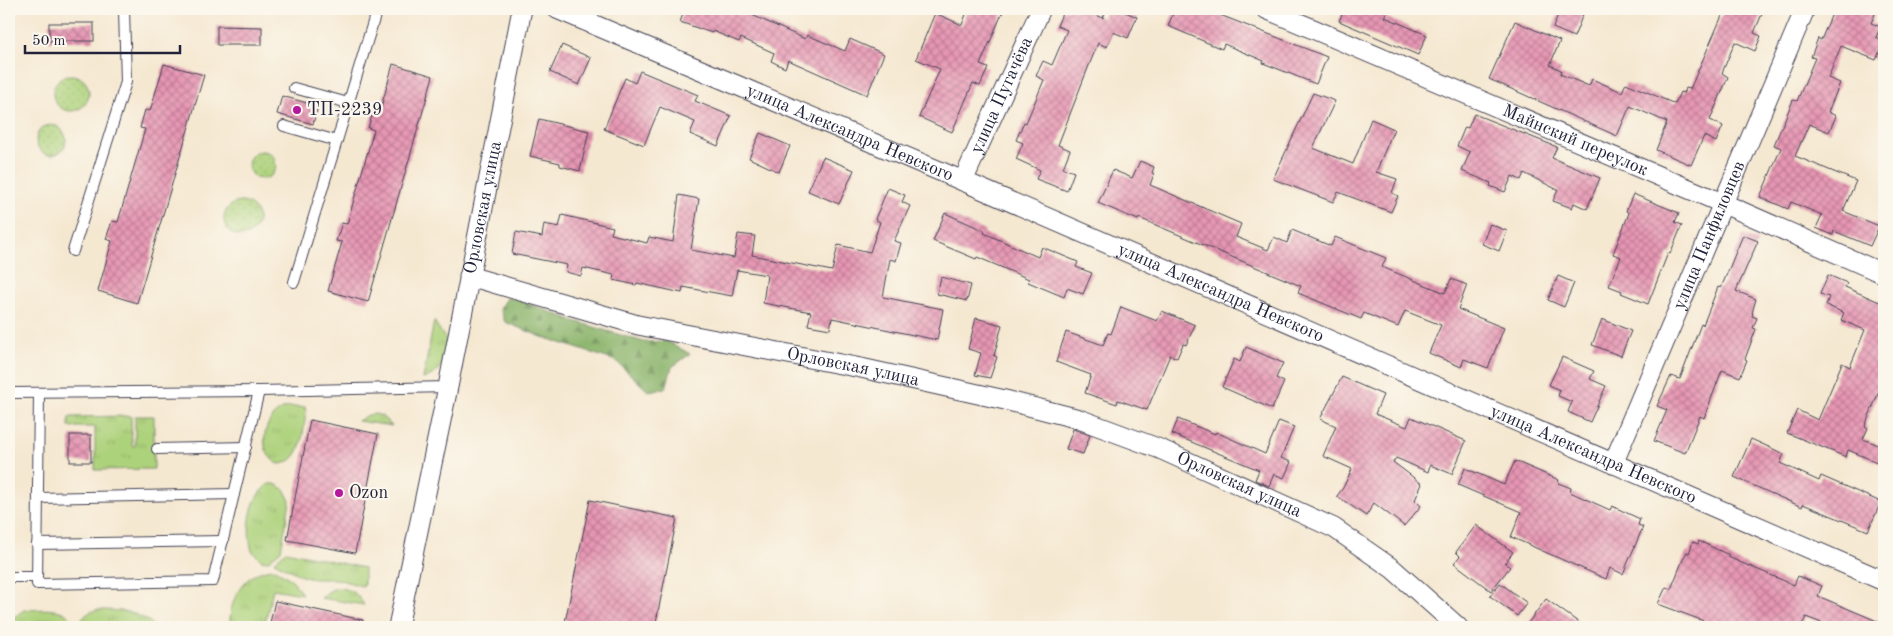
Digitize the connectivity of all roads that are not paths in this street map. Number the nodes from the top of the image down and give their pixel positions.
1 (124, 9) edge
2 (377, 9) edge
3 (522, 9) edge
4 (557, 9) edge
5 (1041, 9) edge
6 (1266, 9) edge
7 (1805, 9) edge
8 (294, 88) dead end
9 (348, 103) junction
10 (284, 126) dead end
11 (337, 141) junction
12 (963, 182) junction
13 (1722, 203) junction
14 (73, 251) dead end
15 (1884, 274) edge
16 (469, 276) junction
17 (294, 282) dead end
18 (448, 387) junction
19 (259, 391) junction
20 (9, 393) edge
21 (39, 393) junction
22 (246, 447) junction
23 (157, 449) dead end
24 (1613, 464) junction
25 (234, 494) junction
26 (38, 498) junction
27 (223, 541) junction
28 (38, 544) junction
29 (9, 577) edge
30 (37, 577) junction
31 (1884, 581) edge
32 (398, 627) edge
33 (1458, 627) edge

1 - 14 lane
2 - 9 lane
3 - 16 street, Орловская улица
4 - 12 street, улица Александра Невского
5 - 12 street, улица Пугачёва
6 - 13 street, Майнский переулок
7 - 13 street, улица Панфиловцев
8 - 9 lane
9 - 11 lane
10 - 11 lane
11 - 17 lane
12 - 24 street, улица Александра Невского
13 - 15 street, Майнский переулок
13 - 24 street, улица Панфиловцев
16 - 18 street
16 - 33 street, Орловская улица
18 - 19 lane
18 - 32 street
19 - 21 lane
19 - 22 lane
20 - 21 lane
21 - 26 lane
22 - 23 lane
22 - 25 lane
24 - 31 street, улица Александра Невского
25 - 26 lane
25 - 27 lane
26 - 28 lane
27 - 28 lane
27 - 30 lane
28 - 30 lane
29 - 30 lane

